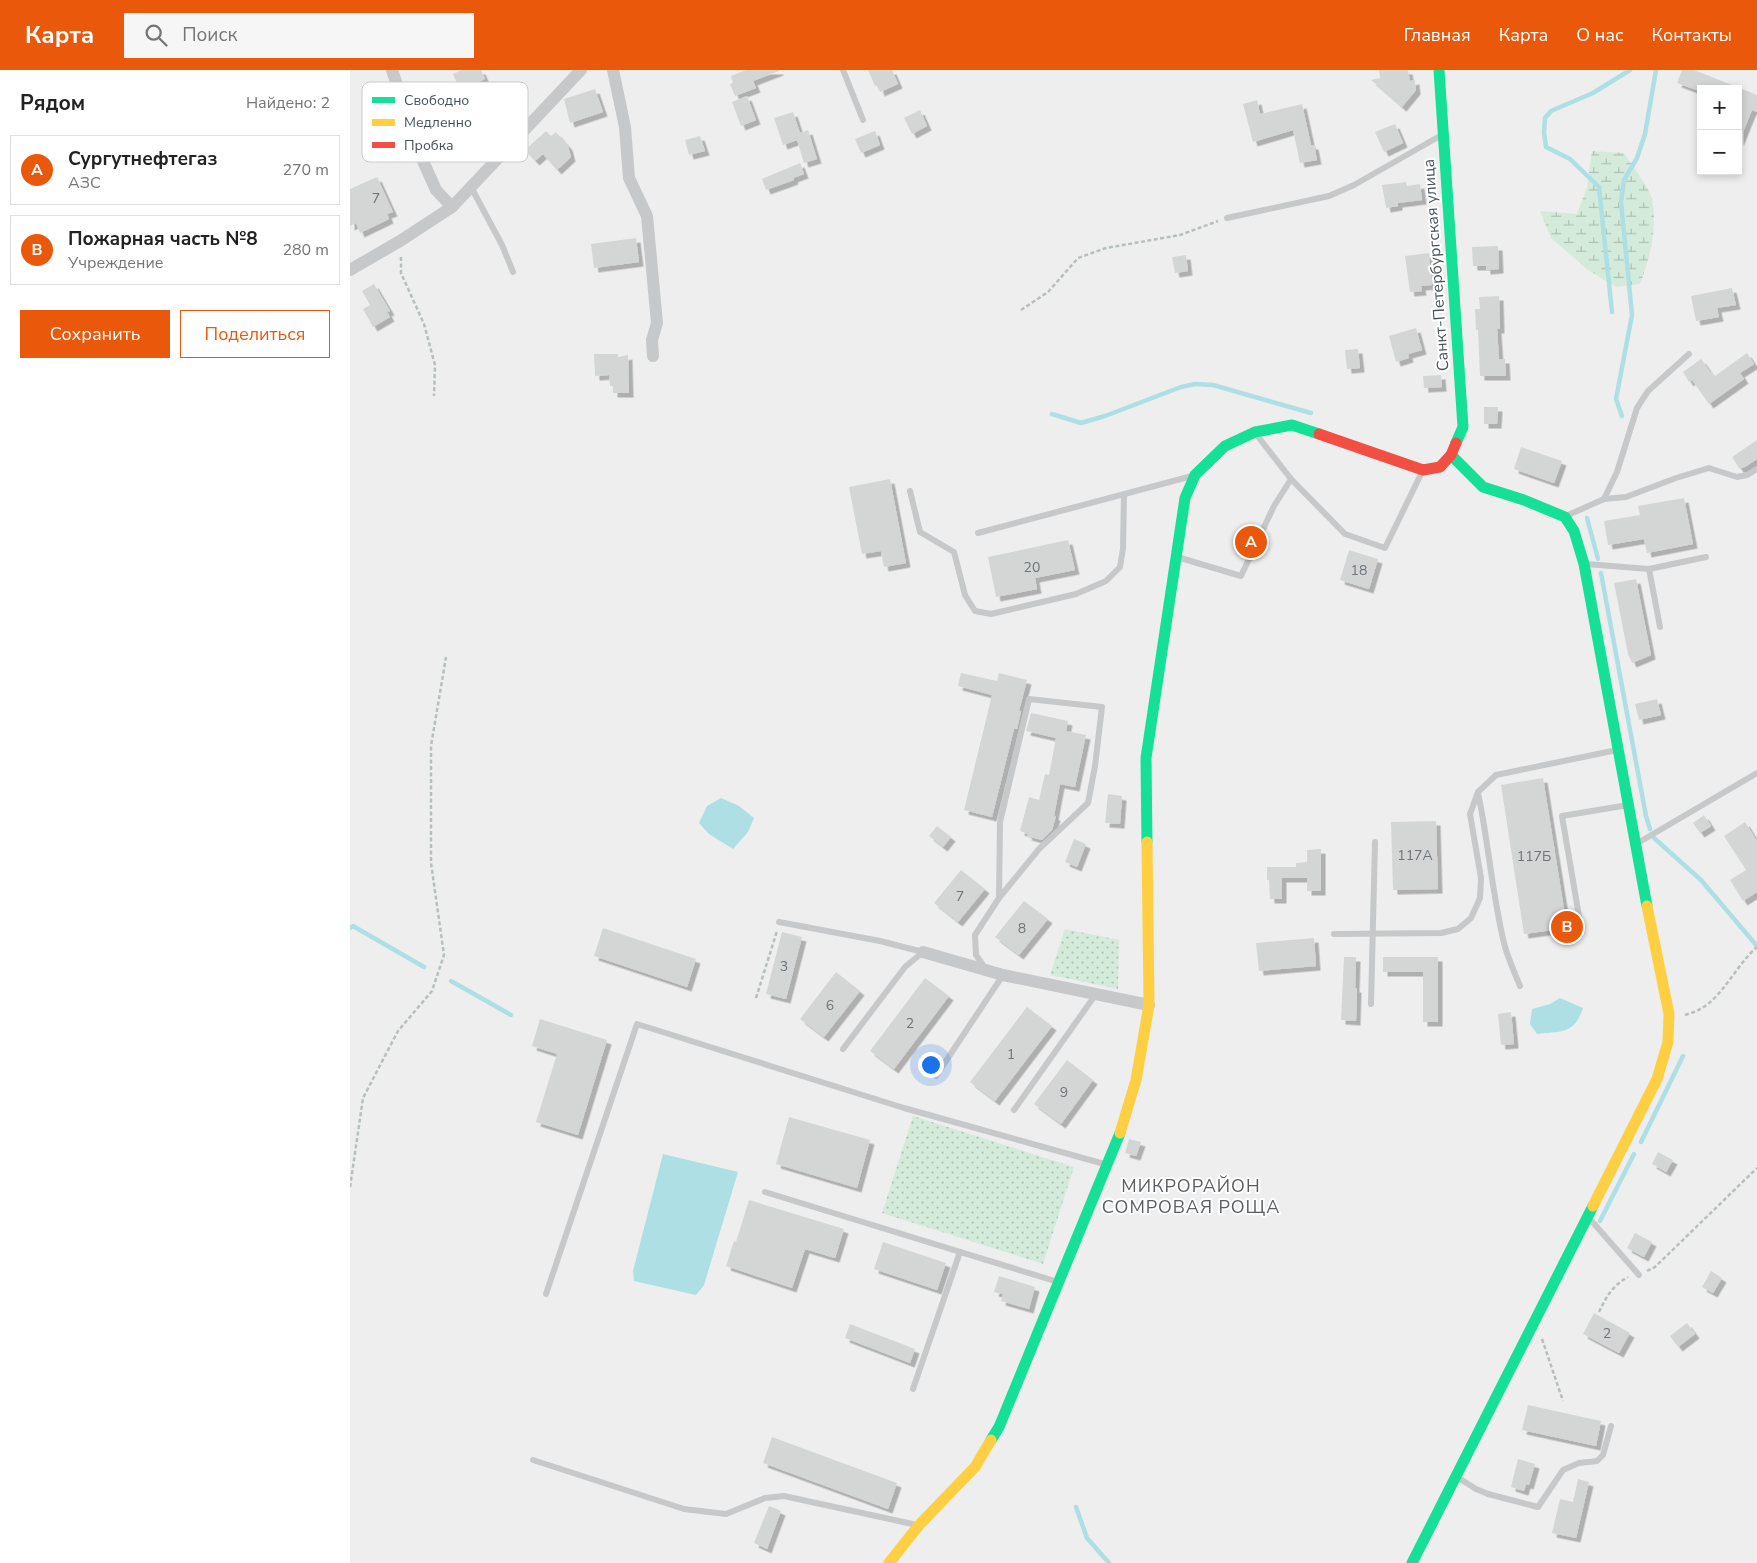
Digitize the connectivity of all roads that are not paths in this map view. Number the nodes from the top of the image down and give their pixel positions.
1 (392, 70) edge
2 (581, 70) edge
3 (613, 70) edge
4 (843, 70) edge
5 (1439, 70) edge
6 (396, 82) edge
7 (863, 120) dead end
8 (528, 125) edge
9 (1444, 134) junction
10 (423, 162) edge
11 (494, 162) edge
12 (471, 187) junction
13 (452, 206) junction
14 (1227, 218) road end
15 (350, 270) edge
16 (513, 272) dead end
17 (1688, 354) dead end
18 (653, 356) dead end
19 (1255, 432) junction
20 (1451, 455) junction
21 (1423, 470) junction
22 (1757, 470) edge
23 (1195, 476) junction
24 (1291, 479) junction
25 (910, 491) dead end
26 (1124, 495) junction
27 (1604, 499) junction
28 (1564, 517) junction
29 (978, 533) dead end
30 (1176, 556) junction
31 (1706, 557) dead end
32 (1584, 564) junction
33 (1649, 569) junction
34 (1660, 627) dead end
35 (1618, 750) junction
36 (1757, 773) edge
37 (1478, 792) junction
38 (1628, 805) junction
39 (1375, 842) dead end
40 (1635, 844) junction
41 (999, 898) junction
42 (779, 922) road end
43 (1580, 922) dead end
44 (1334, 934) dead end
45 (1373, 934) junction
46 (923, 952) junction
47 (986, 970) junction
48 (1003, 975) junction
49 (1520, 986) dead end
50 (1096, 994) junction
51 (1371, 1004) dead end
52 (1149, 1005) junction
53 (843, 1049) dead end
54 (936, 1076) dead end
55 (1014, 1110) dead end
56 (1109, 1165) junction
57 (765, 1192) dead end
58 (1588, 1216) junction
59 (960, 1252) junction
60 (1639, 1275) road end
61 (1060, 1282) junction
62 (546, 1294) dead end
63 (913, 1389) dead end
64 (1611, 1426) dead end
65 (533, 1460) dead end
66 (1456, 1476) junction
67 (919, 1525) junction
68 (889, 1563) edge
69 (1412, 1563) edge

1 - 6 street
2 - 8 street
3 - 18 street
4 - 7 lane
5 - 9 street, Санкт-Петербургская улица
9 - 14 lane
9 - 20 street, Санкт-Петербургская улица
10 - 13 street
11 - 12 street
12 - 13 street
12 - 16 lane
13 - 15 street
17 - 27 lane
19 - 21 street
19 - 23 street
19 - 24 lane
20 - 21 street
20 - 28 street
21 - 24 lane
22 - 27 lane
23 - 26 lane
23 - 30 street
24 - 30 lane
25 - 26 lane
26 - 29 lane
27 - 28 lane
28 - 32 street
30 - 52 street
31 - 33 lane
32 - 33 lane
32 - 35 street
33 - 34 lane
35 - 37 lane
35 - 38 street
36 - 40 lane
37 - 45 lane
37 - 49 lane
38 - 40 street
38 - 43 lane
39 - 45 lane
40 - 58 street
41 - 41 lane
41 - 47 lane
42 - 46 lane
44 - 45 lane
45 - 51 lane
46 - 47 street
46 - 53 lane
47 - 48 street
48 - 50 street
48 - 54 lane
50 - 52 street
50 - 55 lane
52 - 56 street
56 - 61 street
56 - 62 lane
57 - 59 lane
58 - 60 lane
58 - 66 street
59 - 61 lane
59 - 63 lane
61 - 67 street
64 - 66 lane
65 - 67 lane
66 - 69 street
67 - 68 street

